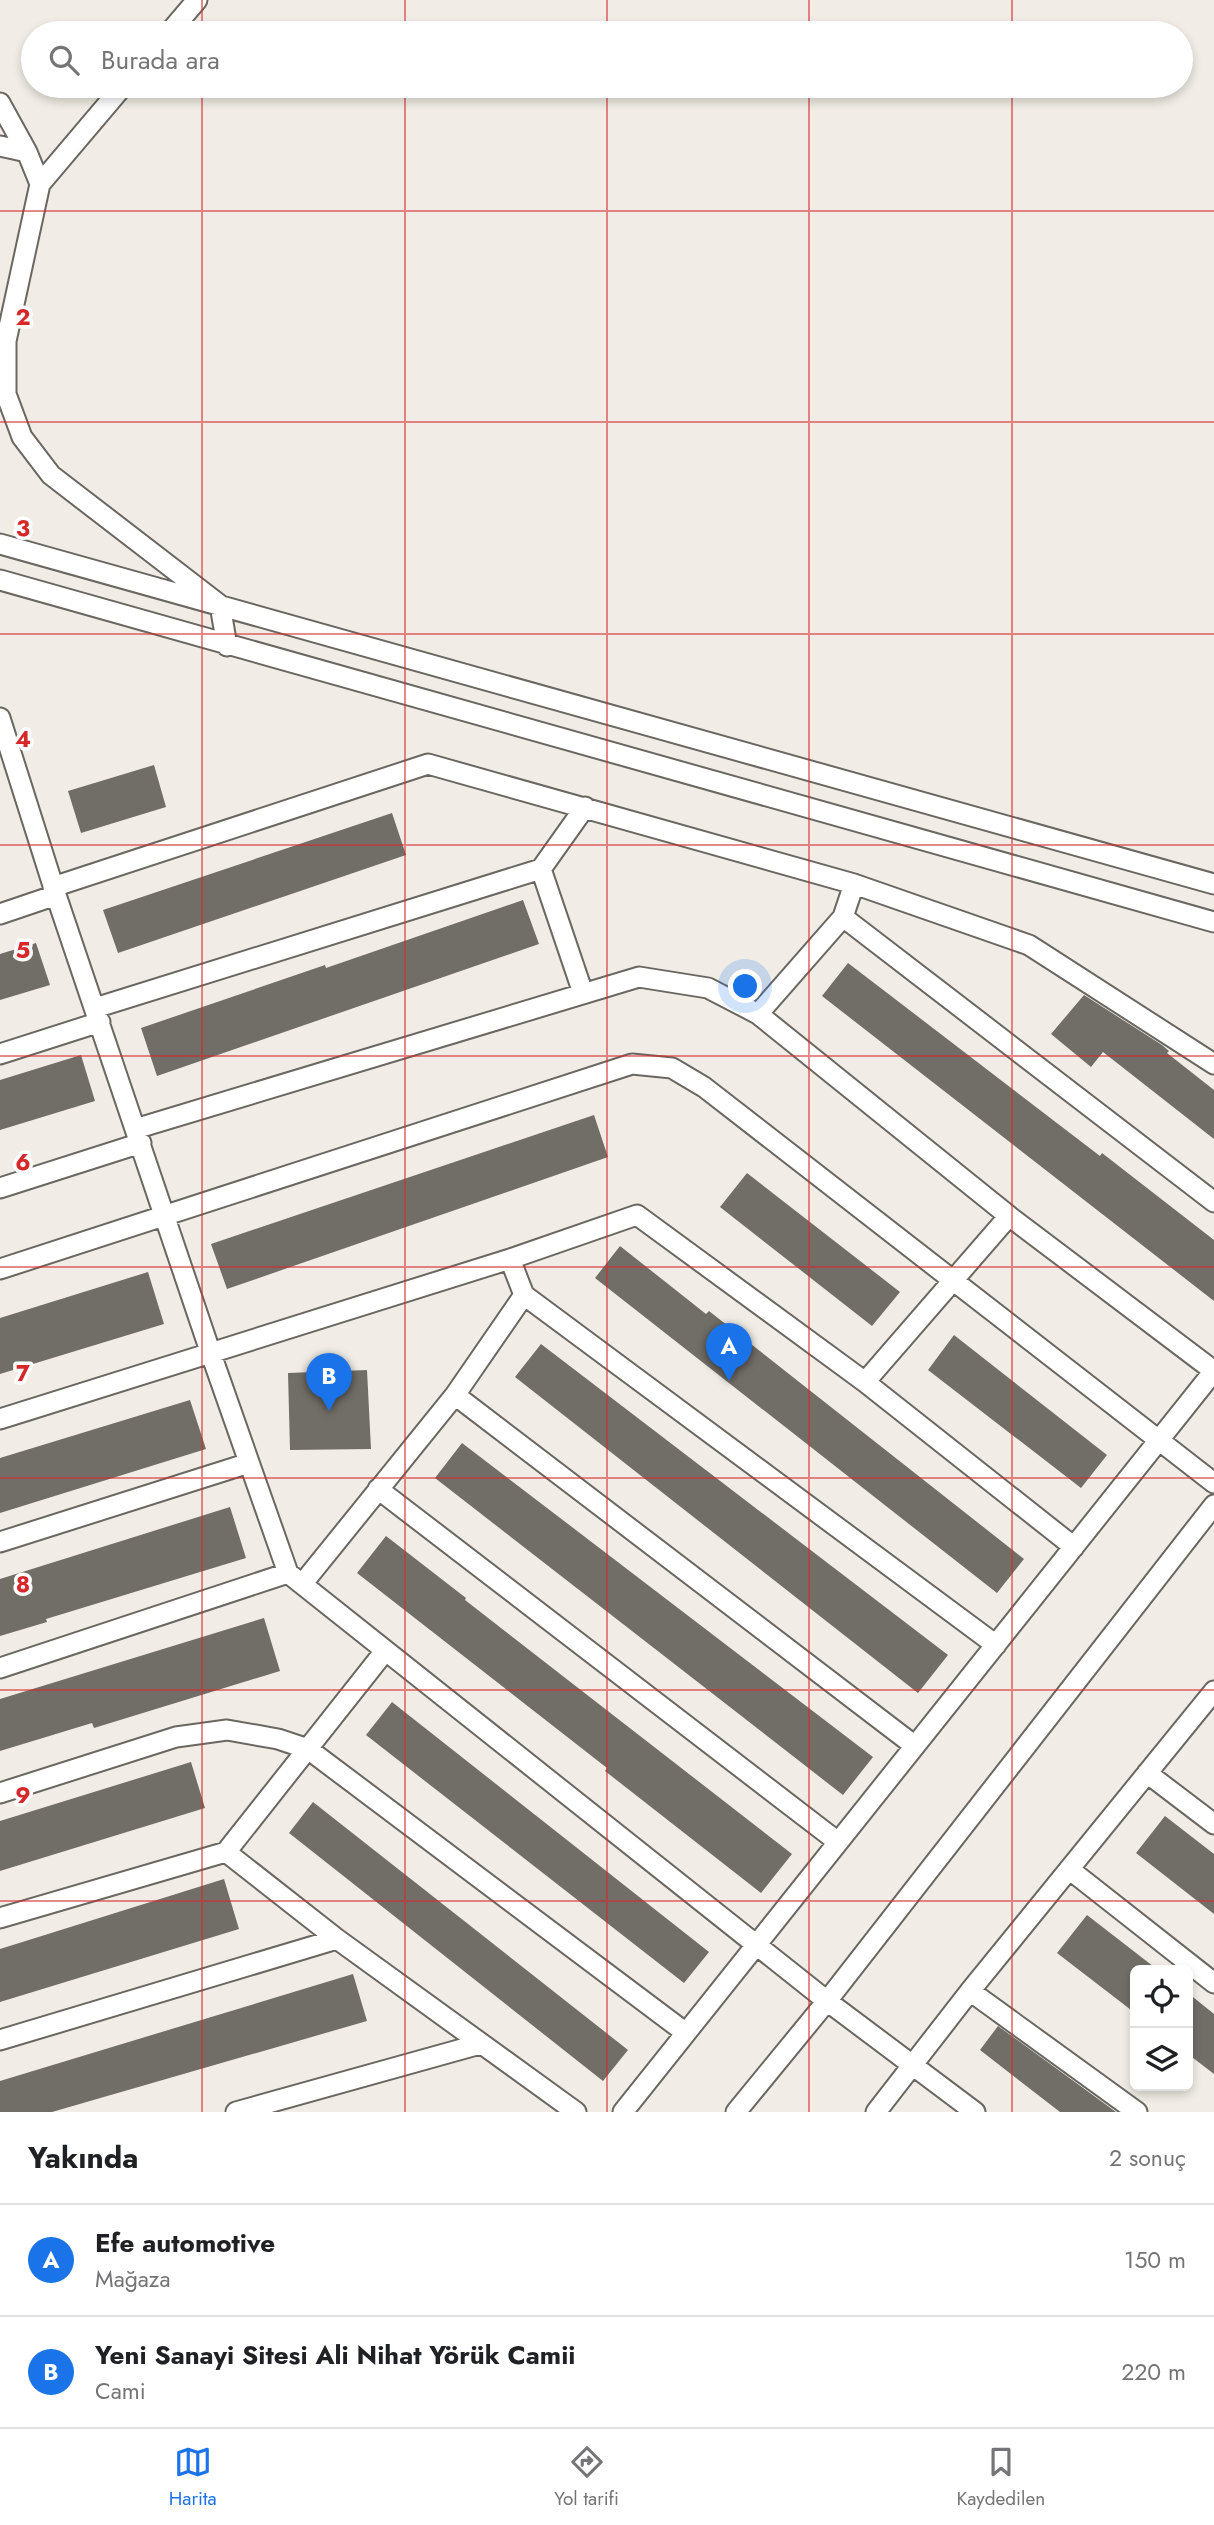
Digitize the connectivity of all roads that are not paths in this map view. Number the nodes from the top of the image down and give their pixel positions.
1 (197, 0) edge
2 (179, 21) edge
3 (113, 98) edge
4 (0, 103) edge
5 (0, 146) edge
6 (27, 152) junction
7 (40, 184) junction
8 (0, 544) edge
9 (0, 580) edge
10 (220, 605) junction
11 (227, 646) junction
12 (0, 718) edge
13 (8, 773) edge
14 (585, 807) junction
15 (541, 869) junction
16 (854, 884) junction
17 (1214, 884) edge
18 (55, 891) junction
19 (0, 914) edge
20 (843, 917) junction
21 (1214, 922) edge
22 (583, 993) junction
23 (758, 1014) junction
24 (98, 1015) junction
25 (0, 1054) edge
26 (1214, 1064) edge
27 (138, 1136) junction
28 (0, 1188) edge
29 (1214, 1202) edge
30 (164, 1214) junction
31 (1009, 1216) junction
32 (510, 1259) junction
33 (0, 1269) edge
34 (954, 1280) junction
35 (524, 1295) junction
36 (211, 1354) junction
37 (1214, 1371) edge
38 (864, 1382) junction
39 (455, 1395) junction
40 (0, 1419) edge
41 (1159, 1440) junction
42 (249, 1462) junction
43 (1214, 1483) edge
44 (379, 1489) junction
45 (1214, 1505) edge
46 (0, 1542) edge
47 (1074, 1547) junction
48 (295, 1578) junction
49 (996, 1645) junction
50 (385, 1651) junction
51 (0, 1668) edge
52 (1214, 1692) edge
53 (915, 1746) junction
54 (307, 1749) junction
55 (1147, 1773) junction
56 (0, 1793) edge
57 (1214, 1824) edge
58 (838, 1842) junction
59 (226, 1852) junction
60 (1069, 1869) junction
61 (0, 1918) edge
62 (337, 1940) junction
63 (757, 1945) junction
64 (1214, 1983) edge
65 (970, 1991) junction
66 (827, 2001) junction
67 (686, 2033) junction
68 (0, 2040) edge
69 (480, 2044) junction
70 (913, 2064) junction
71 (236, 2112) edge
72 (576, 2112) edge
73 (623, 2112) edge
74 (736, 2112) edge
75 (876, 2112) edge
76 (975, 2112) edge
77 (1137, 2112) edge

1 - 2 street
3 - 7 street
4 - 6 street
5 - 6 street
6 - 7 street
7 - 10 street
8 - 10 street
9 - 11 street
10 - 11 street
10 - 17 street
11 - 21 street
12 - 13 street
13 - 18 street
14 - 15 street
14 - 16 street
14 - 18 street
15 - 22 street
15 - 24 street
16 - 20 street
16 - 26 street
18 - 19 street
18 - 24 street
20 - 23 street
20 - 29 street
22 - 23 street
22 - 27 street
23 - 31 street
24 - 25 street
24 - 27 street
27 - 28 street
27 - 30 street
30 - 33 street
30 - 34 street
30 - 36 street
31 - 34 street
31 - 37 street
32 - 35 street
32 - 36 street
32 - 38 street
34 - 38 street
34 - 41 street
35 - 39 street
35 - 49 street
36 - 40 street
36 - 42 street
37 - 41 street
38 - 47 street
39 - 44 street
39 - 53 street
41 - 43 street
41 - 47 street
42 - 46 street
42 - 48 street
44 - 48 street
44 - 58 street
45 - 66 street
47 - 49 street
48 - 50 street
48 - 51 street
49 - 53 street
50 - 54 street
50 - 63 street
52 - 55 street
53 - 58 street
54 - 56 street
54 - 59 street
54 - 67 street
55 - 57 street
55 - 60 street
58 - 63 street
59 - 61 street
59 - 62 street
60 - 64 street
60 - 65 street
62 - 68 street
62 - 69 street
63 - 66 street
63 - 67 street
65 - 70 street
65 - 77 street
66 - 70 street
66 - 74 street
67 - 73 street
69 - 71 street
69 - 72 street
70 - 75 street
70 - 76 street

